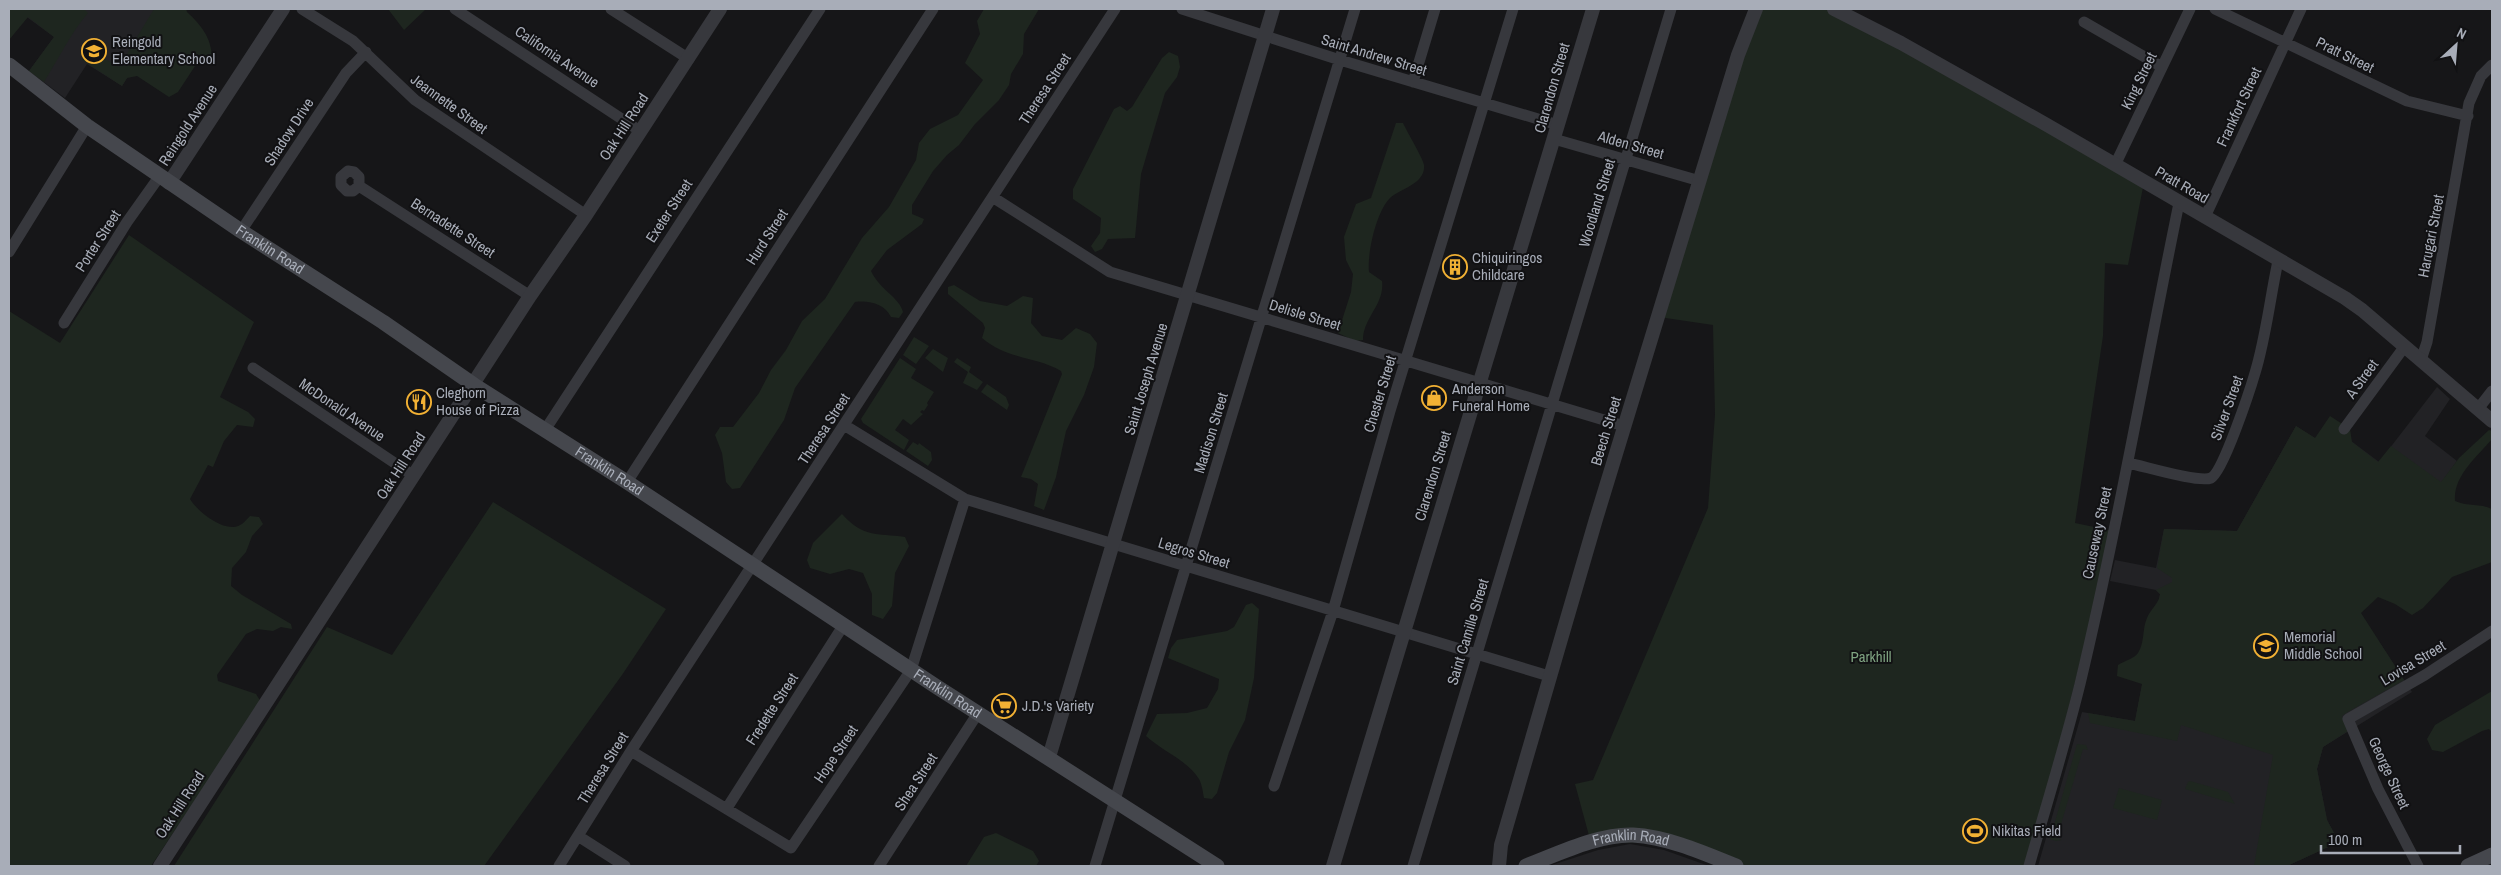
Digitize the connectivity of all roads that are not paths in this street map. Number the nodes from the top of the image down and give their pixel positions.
1 (284, 9) edge
2 (302, 9) edge
3 (455, 9) edge
4 (611, 9) edge
5 (720, 9) edge
6 (820, 9) edge
7 (933, 9) edge
8 (1115, 9) edge
9 (1182, 9) edge
10 (1273, 9) edge
11 (1355, 9) edge
12 (1435, 9) edge
13 (1513, 9) edge
14 (1593, 9) edge
15 (1671, 9) edge
16 (1756, 9) edge
17 (1834, 9) edge
18 (2190, 9) edge
19 (2215, 9) edge
20 (2301, 9) edge
21 (2084, 22) dead end
22 (1264, 37) junction
23 (2285, 42) junction
24 (366, 52) junction
25 (689, 59) junction
26 (1340, 60) junction
27 (2492, 65) edge
28 (2162, 67) junction
29 (11, 72) edge
30 (1413, 82) junction
31 (1485, 103) junction
32 (2468, 116) junction
33 (1558, 125) junction
34 (87, 126) junction
35 (640, 131) junction
36 (1554, 139) junction
37 (1626, 158) junction
38 (2115, 165) junction
39 (164, 180) junction
40 (1700, 181) junction
41 (359, 186) dead end
42 (994, 198) junction
43 (2179, 203) junction
44 (586, 215) junction
45 (2205, 217) junction
46 (241, 231) junction
47 (9, 252) edge
48 (2278, 261) junction
49 (530, 296) junction
50 (1189, 296) junction
51 (1262, 318) junction
52 (64, 323) dead end
53 (2404, 346) junction
54 (1406, 360) junction
55 (2420, 360) junction
56 (253, 368) dead end
57 (1478, 383) junction
58 (474, 386) junction
59 (2492, 390) edge
60 (1552, 406) junction
61 (2478, 409) junction
62 (2492, 421) edge
63 (844, 425) junction
64 (1624, 426) junction
65 (2344, 429) dead end
66 (545, 430) junction
67 (2128, 462) junction
68 (414, 476) junction
69 (627, 482) junction
70 (965, 499) junction
71 (1112, 544) junction
72 (752, 565) junction
73 (1188, 566) junction
74 (1332, 611) junction
75 (843, 626) junction
76 (1404, 631) junction
77 (2492, 631) edge
78 (1477, 654) junction
79 (911, 670) junction
80 (1550, 676) junction
81 (978, 713) junction
82 (2348, 719) joint
83 (631, 751) junction
84 (1049, 758) junction
85 (1274, 786) dead end
86 (1114, 799) junction
87 (726, 808) junction
88 (578, 836) junction
89 (2488, 860) edge
90 (160, 866) edge
91 (559, 866) edge
92 (625, 866) edge
93 (879, 866) edge
94 (1095, 866) edge
95 (1217, 866) edge
96 (1334, 866) edge
97 (1413, 866) edge
98 (1499, 866) edge
99 (1526, 866) edge
100 (1736, 866) edge
101 (2029, 866) edge
102 (2418, 866) edge
103 (2468, 866) edge

1 - 39 street, Reingold Avenue
2 - 24 street, Jeannette Street
3 - 35 street, California Avenue
4 - 25 street
5 - 25 street, Oak Hill Road
6 - 66 street, Exeter Street
7 - 69 street, Hurd Street
8 - 42 street, Theresa Street
9 - 22 street, Saint Andrew Street
10 - 22 street, Saint Joseph Avenue
11 - 26 street, Madison Street
12 - 30 street
13 - 31 street, Chester Street
14 - 33 street, Clarendon Street
15 - 37 street, Woodland Street
16 - 40 street, Beech Street
17 - 38 street, Pratt Road
18 - 28 street, King Street
19 - 23 street, Pratt Street
20 - 23 street, Frankfort Street
21 - 28 street
22 - 26 street, Saint Andrew Street
22 - 50 street, Saint Joseph Avenue
23 - 32 street, Pratt Street
23 - 45 street, Frankfort Street
24 - 44 street, Jeannette Street
24 - 46 street, Shadow Drive
25 - 35 street, Oak Hill Road
26 - 30 street, Saint Andrew Street
26 - 51 street, Madison Street
27 - 32 street, Harugari Street
28 - 38 street, King Street
29 - 34 main road, Franklin Road
30 - 31 street, Saint Andrew Street
31 - 33 street, Saint Andrew Street
31 - 54 street, Chester Street
32 - 55 street, Harugari Street
33 - 36 street, Clarendon Street
34 - 39 main road, Franklin Road
34 - 47 street
35 - 44 street, Oak Hill Road
36 - 37 street, Alden Street
36 - 57 street, Clarendon Street
37 - 40 street, Alden Street
37 - 60 street, Woodland Street
38 - 43 street, Pratt Road
39 - 46 main road, Franklin Road
39 - 52 street, Porter Street
40 - 64 street, Beech Street
41 - 49 street, Bernadette Street
42 - 50 street, Delisle Street
42 - 63 street, Theresa Street
43 - 45 street, Pratt Road
43 - 67 street, Causeway Street
44 - 49 street, Oak Hill Road
45 - 48 street, Pratt Road
46 - 58 main road, Franklin Road
48 - 53 street, Pratt Road
48 - 67 street, Silver Street
49 - 58 street, Oak Hill Road
50 - 51 street, Delisle Street
50 - 71 street, Saint Joseph Avenue
51 - 54 street, Delisle Street
51 - 73 street, Madison Street
53 - 55 street, Pratt Road
53 - 65 street, A Street
54 - 57 street, Delisle Street
54 - 74 street, Chester Street
55 - 61 street, Pratt Road
56 - 68 street, McDonald Avenue
57 - 60 street, Delisle Street
57 - 76 street, Clarendon Street
58 - 66 main road, Franklin Road
58 - 68 street, Oak Hill Road
59 - 61 street
60 - 64 street, Delisle Street
60 - 78 street, Saint Camille Street
61 - 62 street, Pratt Road
63 - 70 street, Legros Street
63 - 72 street, Theresa Street
64 - 80 street, Beech Street
66 - 69 main road, Franklin Road
67 - 101 street, Causeway Street
68 - 90 street, Oak Hill Road
69 - 72 main road, Franklin Road
70 - 71 street, Legros Street
70 - 79 street, Hope Street
71 - 73 street, Legros Street
71 - 84 street, Saint Joseph Avenue
72 - 75 main road, Franklin Road
72 - 83 street, Theresa Street
73 - 74 street, Legros Street
73 - 86 street, Madison Street
74 - 76 street, Legros Street
74 - 85 street, Chester Street
75 - 79 main road, Franklin Road
75 - 87 street, Fredette Street
76 - 78 street, Legros Street
76 - 96 street, Clarendon Street
77 - 82 street, Lovisa Street
78 - 80 street, Legros Street
78 - 97 street, Saint Camille Street
79 - 81 main road, Franklin Road
79 - 87 street, Hope Street
80 - 98 street, Beech Street
81 - 84 main road, Franklin Road
81 - 93 street, Shea Street
82 - 102 street, George Street
83 - 87 street, Hope Street
83 - 88 street, Theresa Street
84 - 86 main road, Franklin Road
86 - 94 street, Madison Street
86 - 95 main road, Franklin Road
88 - 91 street, Theresa Street
88 - 92 street
89 - 103 main road
99 - 100 main road, Franklin Road

